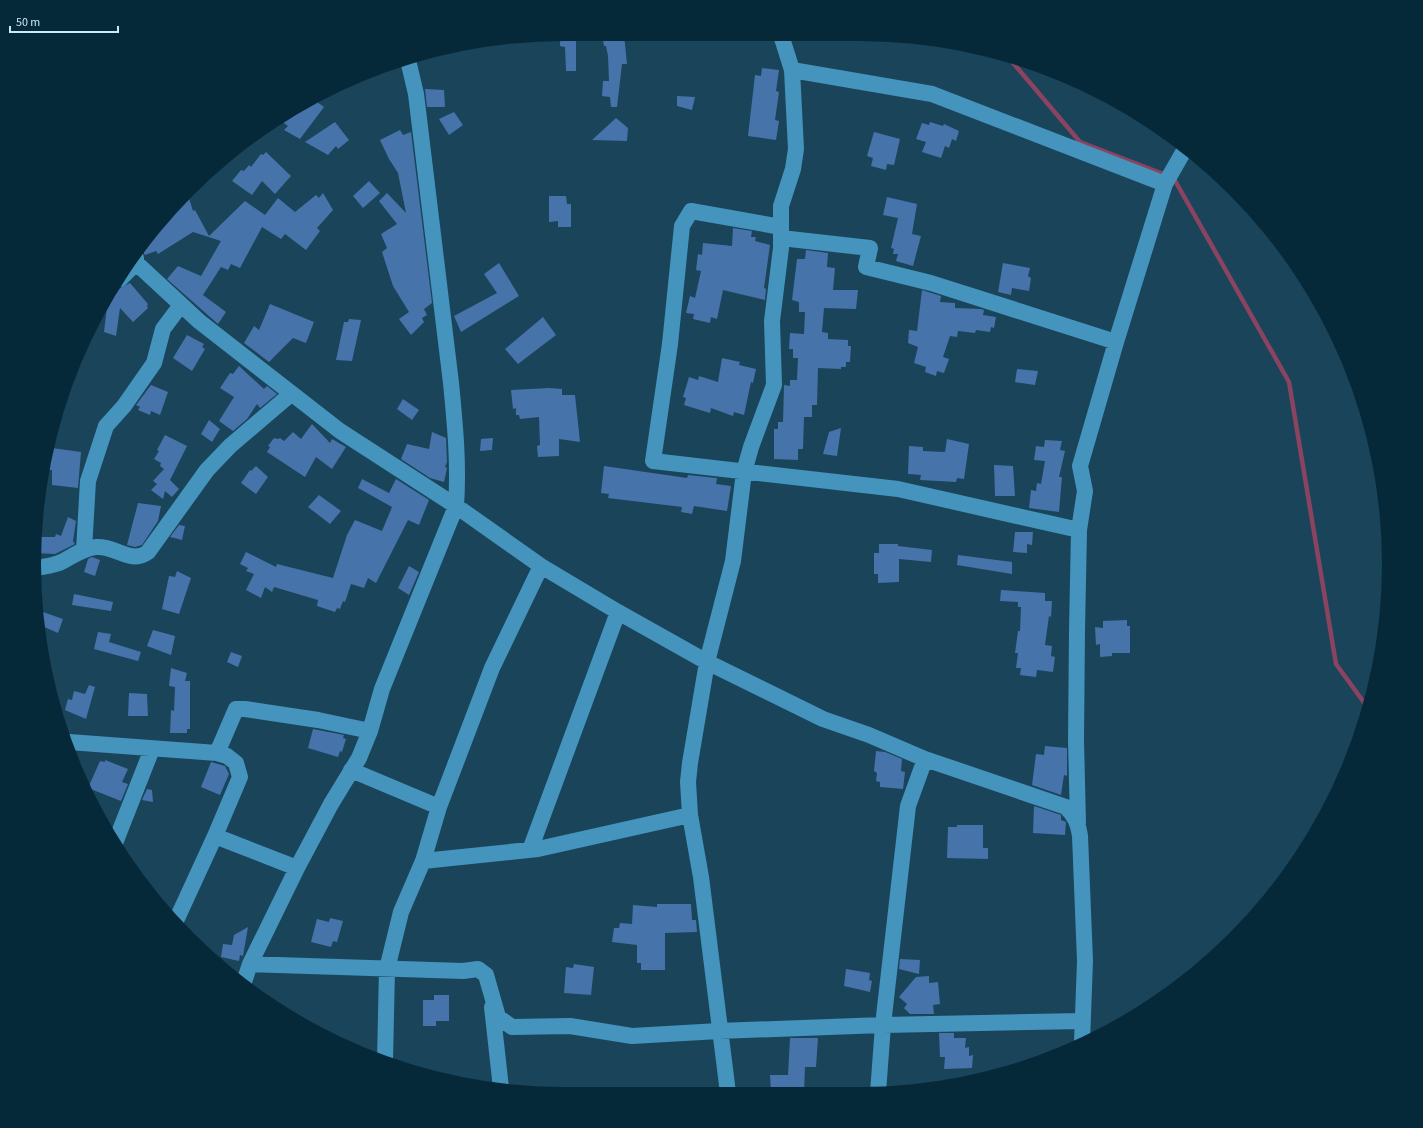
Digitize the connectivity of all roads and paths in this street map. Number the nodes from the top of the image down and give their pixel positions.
1 (783, 41) edge
2 (409, 65) edge
3 (792, 70) junction
4 (1182, 153) edge
5 (1165, 184) junction
6 (781, 233) junction
7 (137, 263) edge
8 (181, 305) junction
9 (1116, 342) junction
10 (292, 394) junction
11 (744, 472) junction
12 (456, 506) junction
13 (1079, 530) junction
14 (84, 550) junction
15 (540, 566) junction
16 (41, 567) edge
17 (618, 612) junction
18 (707, 662) junction
19 (370, 731) junction
20 (73, 742) edge
21 (152, 749) junction
22 (217, 753) junction
23 (925, 759) junction
24 (351, 770) junction
25 (439, 808) junction
26 (690, 815) junction
27 (1078, 823) junction
28 (215, 836) junction
29 (118, 837) edge
30 (530, 850) junction
31 (423, 861) junction
32 (297, 868) junction
33 (179, 917) edge
34 (250, 964) junction
35 (387, 969) junction
36 (245, 978) edge
37 (491, 998) junction
38 (1082, 1021) junction
39 (883, 1025) junction
40 (720, 1031) junction
41 (1082, 1037) edge
42 (385, 1055) edge
43 (500, 1083) edge
44 (878, 1086) edge
45 (727, 1087) edge

1 - 3 street
2 - 12 street
3 - 5 street
3 - 6 street
4 - 5 street
5 - 9 street
6 - 9 street
6 - 11 street
6 - 11 street
7 - 8 street
8 - 10 street
8 - 14 street
9 - 13 street
10 - 12 street
10 - 14 street
11 - 13 street
11 - 18 street
12 - 15 street
12 - 19 street
13 - 27 street
14 - 16 street
15 - 17 street
15 - 25 street
17 - 18 street
17 - 30 street
18 - 23 street
18 - 26 street
19 - 22 street
19 - 24 street
20 - 21 street
21 - 22 street
21 - 29 street
22 - 28 street
23 - 27 street
23 - 39 street
24 - 25 street
24 - 32 street
25 - 31 street
26 - 30 street
26 - 40 street
27 - 38 street
28 - 32 street
28 - 33 street
30 - 31 street
31 - 35 street
32 - 34 street
34 - 35 street
34 - 36 street
35 - 37 street
35 - 42 street
37 - 40 street
37 - 43 street
38 - 39 street
38 - 41 street
39 - 40 street
39 - 44 street
40 - 45 street

